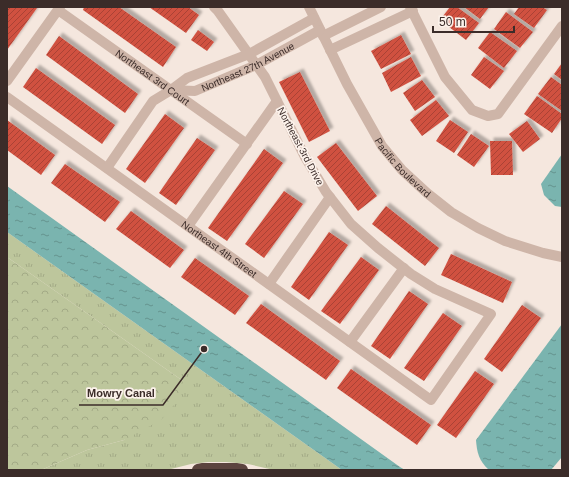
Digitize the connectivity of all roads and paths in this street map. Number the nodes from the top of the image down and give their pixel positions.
1 (214, 7) edge
2 (309, 7) edge
3 (382, 7) edge
4 (59, 8) edge
5 (412, 9) edge
6 (314, 18) junction
7 (562, 26) edge
8 (322, 33) junction
9 (330, 50) junction
10 (248, 54) junction
11 (256, 65) junction
12 (7, 81) edge
13 (171, 90) junction
14 (7, 97) edge
15 (277, 101) junction
16 (246, 144) junction
17 (107, 168) junction
18 (330, 197) junction
19 (188, 226) junction
20 (562, 257) edge
21 (404, 268) junction
22 (269, 284) junction
23 (350, 342) junction
24 (431, 400) joint
25 (198, 470) edge
26 (242, 470) edge

1 - 10 street, Northeast 3rd Drive
2 - 6 street, Pacific Boulevard
3 - 8 street, Northeast 27th Avenue
4 - 12 street
4 - 13 street, Northeast 3rd Court
5 - 7 street
5 - 9 street
6 - 8 street, Pacific Boulevard
6 - 10 street, Northeast 27th Avenue
8 - 9 street, Pacific Boulevard
8 - 11 street, Northeast 27th Avenue
9 - 20 street, Pacific Boulevard
10 - 11 street, Northeast 3rd Drive
10 - 13 street, Northeast 27th Avenue
11 - 13 street, Northeast 27th Avenue
11 - 15 street, Northeast 3rd Drive
13 - 16 street, Northeast 3rd Court
13 - 17 street, Northeast 27th Avenue
14 - 17 street, Northeast 4th Street
15 - 16 street
15 - 18 street, Northeast 3rd Drive
16 - 19 street
17 - 19 street, Northeast 4th Street
18 - 21 street, Northeast 3rd Drive
18 - 22 street
19 - 22 street, Northeast 4th Street
21 - 23 street
21 - 24 street, Northeast 3rd Drive
22 - 23 street, Northeast 4th Street
23 - 24 street, Northeast 4th Street
25 - 26 highway

